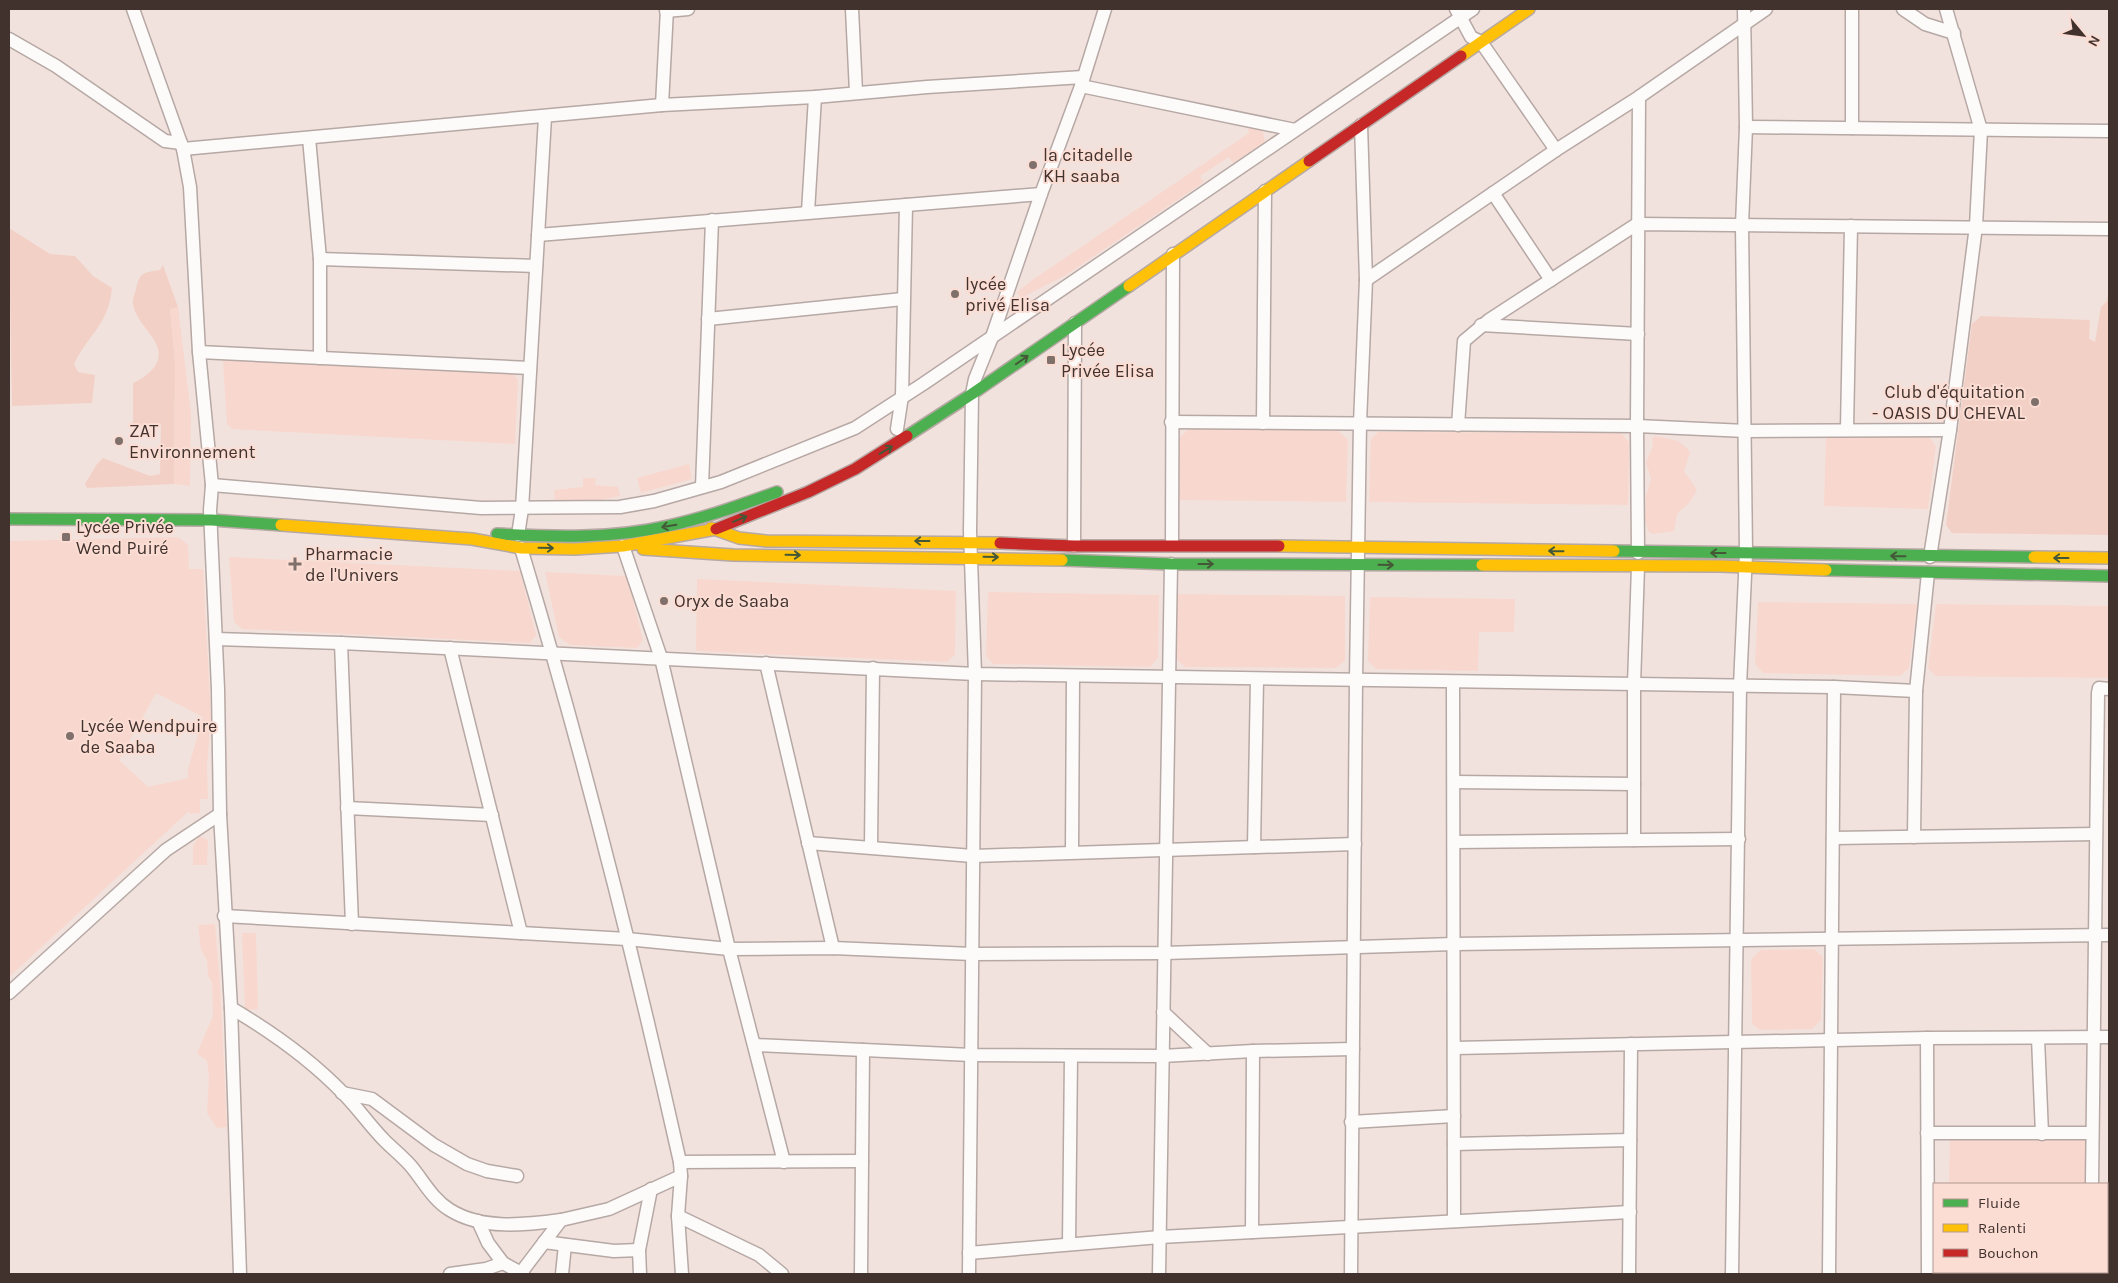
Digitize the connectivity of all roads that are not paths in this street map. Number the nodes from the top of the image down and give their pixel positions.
1 (133, 9) edge
2 (688, 9) edge
3 (852, 9) edge
4 (1105, 9) edge
5 (1473, 9) edge
6 (1512, 9) edge
7 (1529, 9) edge
8 (1744, 9) edge
9 (1766, 9) edge
10 (1852, 9) edge
11 (1903, 9) edge
12 (1946, 9) edge
13 (666, 10) edge
14 (1459, 13) edge
15 (1744, 24) junction
16 (1954, 33) junction
17 (9, 39) edge
18 (1476, 39) junction
19 (1082, 82) junction
20 (856, 92) junction
21 (815, 97) junction
22 (1640, 97) junction
23 (662, 105) junction
24 (545, 117) junction
25 (1361, 125) junction
26 (1746, 127) junction
27 (1852, 128) junction
28 (1295, 130) junction
29 (1981, 130) junction
30 (2109, 131) edge
31 (309, 138) junction
32 (182, 146) junction
33 (1556, 150) junction
34 (1265, 191) junction
35 (1493, 193) junction
36 (1040, 194) junction
37 (906, 205) junction
38 (808, 212) junction
39 (712, 220) junction
40 (1637, 224) junction
41 (1742, 225) junction
42 (1851, 226) junction
43 (1976, 226) junction
44 (2109, 229) edge
45 (538, 235) junction
46 (1173, 254) junction
47 (320, 259) junction
48 (536, 266) junction
49 (1366, 280) junction
50 (1551, 280) junction
51 (903, 300) junction
52 (708, 319) junction
53 (1075, 323) junction
54 (1481, 325) junction
55 (1638, 334) junction
56 (992, 337) junction
57 (199, 352) junction
58 (320, 358) junction
59 (530, 368) junction
60 (975, 379) junction
61 (972, 394) junction
62 (902, 396) junction
63 (1171, 422) junction
64 (1263, 423) junction
65 (1360, 423) junction
66 (1458, 425) junction
67 (1637, 426) junction
68 (898, 429) junction
69 (1847, 429) junction
70 (1950, 430) junction
71 (1746, 431) junction
72 (212, 485) junction
73 (702, 487) junction
74 (522, 509) junction
75 (9, 513) edge
76 (211, 515) junction
77 (705, 516) junction
78 (9, 519) edge
79 (712, 530) junction
80 (519, 542) junction
81 (971, 542) junction
82 (1172, 545) junction
83 (622, 546) junction
84 (1074, 546) junction
85 (1359, 549) junction
86 (1638, 553) junction
87 (1746, 553) junction
88 (1930, 557) junction
89 (971, 558) junction
90 (2109, 558) edge
91 (1171, 564) junction
92 (1360, 564) junction
93 (1638, 567) junction
94 (1745, 567) junction
95 (1928, 574) junction
96 (2109, 576) edge
97 (216, 639) junction
98 (341, 642) junction
99 (450, 648) junction
100 (553, 653) junction
101 (661, 658) junction
102 (766, 663) junction
103 (873, 668) junction
104 (975, 674) junction
105 (1073, 676) junction
106 (1168, 677) junction
107 (1257, 679) junction
108 (1356, 680) junction
109 (1453, 682) junction
110 (1634, 684) junction
111 (1740, 686) junction
112 (1834, 687) junction
113 (2109, 689) edge
114 (1916, 691) junction
115 (1454, 782) junction
116 (1634, 784) junction
117 (347, 808) junction
118 (220, 814) junction
119 (492, 815) junction
120 (2096, 834) junction
121 (1914, 837) junction
122 (1833, 838) junction
123 (1739, 839) junction
124 (1634, 840) junction
125 (1454, 842) junction
126 (808, 843) junction
127 (1355, 844) junction
128 (1254, 846) junction
129 (871, 847) junction
130 (1165, 849) junction
131 (1072, 851) junction
132 (973, 856) junction
133 (224, 916) junction
134 (352, 924) junction
135 (521, 933) junction
136 (2094, 935) junction
137 (2109, 935) edge
138 (627, 939) junction
139 (1831, 939) junction
140 (1737, 940) junction
141 (1454, 944) junction
142 (1354, 947) junction
143 (833, 948) junction
144 (730, 949) junction
145 (1164, 953) junction
146 (972, 954) junction
147 (9, 993) edge
148 (231, 1008) junction
149 (1163, 1012) junction
150 (2109, 1037) edge
151 (1927, 1038) junction
152 (2038, 1038) junction
153 (2093, 1038) junction
154 (1830, 1040) junction
155 (1736, 1042) junction
156 (1631, 1044) junction
157 (756, 1045) junction
158 (1454, 1048) junction
159 (1353, 1049) junction
160 (863, 1050) junction
161 (1253, 1051) junction
162 (1208, 1054) junction
163 (971, 1055) junction
164 (1071, 1056) junction
165 (1162, 1056) junction
166 (342, 1092) junction
167 (1454, 1116) junction
168 (1351, 1122) junction
169 (1927, 1133) junction
170 (2092, 1133) junction
171 (2042, 1134) junction
172 (1630, 1140) junction
173 (1454, 1144) junction
174 (862, 1161) junction
175 (680, 1162) junction
176 (784, 1162) junction
177 (517, 1176) dead end
178 (682, 1176) junction
179 (2092, 1183) edge
180 (651, 1189) junction
181 (1630, 1212) junction
182 (678, 1216) junction
183 (561, 1220) junction
184 (478, 1221) junction
185 (1454, 1221) junction
186 (1351, 1228) junction
187 (1252, 1232) junction
188 (1160, 1237) junction
189 (544, 1242) junction
190 (1069, 1244) junction
191 (565, 1245) junction
192 (639, 1250) junction
193 (969, 1253) junction
194 (503, 1263) junction
195 (240, 1274) edge
196 (450, 1274) edge
197 (522, 1274) edge
198 (562, 1274) edge
199 (640, 1274) edge
200 (682, 1274) edge
201 (782, 1274) edge
202 (861, 1274) edge
203 (969, 1274) edge
204 (1159, 1274) edge
205 (1351, 1274) edge
206 (1629, 1274) edge
207 (1732, 1274) edge
208 (1829, 1274) edge
209 (1928, 1274) edge

1 - 32 street
2 - 13 street
3 - 20 street
4 - 19 street
5 - 14 street
6 - 18 street
7 - 18 street
8 - 15 street
9 - 15 street
10 - 27 street
11 - 16 street
12 - 16 street
13 - 23 street
14 - 18 street
14 - 28 street
15 - 22 street
15 - 26 street
16 - 29 street
17 - 32 street
18 - 25 street
18 - 33 street
18 - 60 street
19 - 20 street
19 - 28 street
19 - 36 street
20 - 21 street
21 - 23 street
21 - 38 street
22 - 33 street
22 - 40 street
23 - 24 street
24 - 31 street
24 - 45 street
25 - 34 street
25 - 49 street
26 - 27 street
26 - 41 street
27 - 29 street
28 - 56 street
29 - 30 street
29 - 43 street
31 - 32 street
31 - 47 street
32 - 57 street
33 - 35 street
34 - 46 street
34 - 64 street
35 - 49 street
35 - 50 street
36 - 37 street
36 - 56 street
37 - 38 street
37 - 51 street
38 - 39 street
39 - 45 street
39 - 52 street
40 - 41 street
40 - 50 street
40 - 55 street
41 - 42 street
41 - 71 street
42 - 43 street
42 - 69 street
43 - 44 street
43 - 70 street
45 - 48 street
46 - 53 street
46 - 63 street
47 - 48 street
47 - 58 street
48 - 59 street
49 - 65 street
50 - 54 street
51 - 52 street
51 - 62 street
52 - 73 street
61 -> 53 street
53 - 84 street
54 - 55 street
54 - 66 street
55 - 67 street
56 - 60 street
56 - 62 street
57 - 58 street
57 - 72 street
58 - 59 street
59 - 74 street
60 - 61 street
60 - 68 street
79 -> 61 street
61 - 81 street
62 - 68 street
62 - 73 street
63 - 64 street
63 - 82 street
64 - 65 street
65 - 66 street
65 - 85 street
66 - 67 street
67 - 71 street
67 - 86 street
68 - 77 street
69 - 70 street
69 - 71 street
70 - 88 street
71 - 87 street
72 - 74 street
72 - 76 street
73 - 74 street
74 - 80 street
75 - 76 street
76 - 78 street
76 - 80 street
76 - 97 street
77 - 79 street
77 -> 80 street
81 -> 79 street
79 - 83 street
80 -> 83 street
80 - 100 street
81 - 84 street
81 - 89 street
82 - 84 street
82 - 85 street
83 -> 89 street
83 - 101 street
86 -> 85 street
85 - 92 street
87 -> 86 street
88 -> 87 street
87 - 94 street
90 -> 88 street
89 -> 91 street
89 - 104 street
91 -> 92 street
91 - 106 street
92 -> 93 street
92 - 108 street
93 - 94 street
93 - 110 street
94 - 95 street
94 - 111 street
95 - 96 street
95 - 114 street
97 - 98 street
97 - 118 street
98 - 99 street
98 - 117 street
99 - 100 street
99 - 119 street
100 - 101 street
100 - 138 street
101 - 102 street
101 - 144 street
102 - 103 street
102 - 126 street
103 - 104 street
103 - 129 street
104 - 105 street
104 - 132 street
105 - 106 street
105 - 131 street
106 - 107 street
106 - 130 street
107 - 108 street
107 - 128 street
108 - 109 street
108 - 127 street
109 - 110 street
109 - 115 street
110 - 111 street
110 - 116 street
111 - 112 street
111 - 123 street
112 - 114 street
112 - 122 street
113 - 120 street
114 - 121 street
115 - 116 street
115 - 125 street
116 - 124 street
117 - 119 street
117 - 134 street
118 - 133 street
118 - 147 street
119 - 135 street
120 - 121 street
120 - 136 street
121 - 122 street
122 - 139 street
123 - 124 street
123 - 140 street
124 - 125 street
125 - 141 street
126 - 129 street
126 - 143 street
127 - 128 street
127 - 142 street
128 - 130 street
129 - 132 street
130 - 131 street
130 - 145 street
131 - 132 street
132 - 146 street
133 - 134 street
133 - 148 street
134 - 135 street
135 - 138 street
136 - 137 street
136 - 139 street
136 - 153 street
138 - 144 street
138 - 175 street
139 - 140 street
139 - 154 street
140 - 141 street
140 - 155 street
141 - 142 street
141 - 158 street
142 - 145 street
142 - 159 street
143 - 144 street
143 - 146 street
144 - 157 street
145 - 146 street
145 - 149 street
146 - 163 street
148 - 166 street
148 - 195 street
149 - 162 street
149 - 165 street
150 - 153 street
151 - 152 street
151 - 154 street
151 - 169 street
152 - 153 street
152 - 171 street
153 - 170 street
154 - 155 street
154 - 208 street
155 - 156 street
155 - 207 street
156 - 158 street
156 - 172 street
157 - 160 street
157 - 176 street
158 - 167 street
159 - 161 street
159 - 168 street
160 - 163 street
160 - 174 street
161 - 162 street
161 - 187 street
162 - 165 street
163 - 164 street
163 - 193 street
164 - 165 street
164 - 190 street
165 - 188 street
166 - 177 street
166 - 184 street
167 - 168 street
167 - 173 street
168 - 186 street
169 - 171 street
169 - 209 street
170 - 171 street
170 - 179 street
172 - 173 street
172 - 181 street
173 - 185 street
174 - 176 street
174 - 202 street
175 - 176 street
175 - 178 street
178 - 180 street
178 - 182 street
180 - 183 street
180 - 192 street
181 - 185 street
181 - 206 street
182 - 200 street
182 - 201 street
183 - 184 street
183 - 189 street
184 - 194 street
185 - 186 street
186 - 187 street
186 - 205 street
187 - 188 street
188 - 190 street
188 - 204 street
189 - 191 street
189 - 197 street
190 - 193 street
191 - 192 street
191 - 198 street
192 - 199 street
193 - 203 street
194 - 196 street
194 - 197 street

